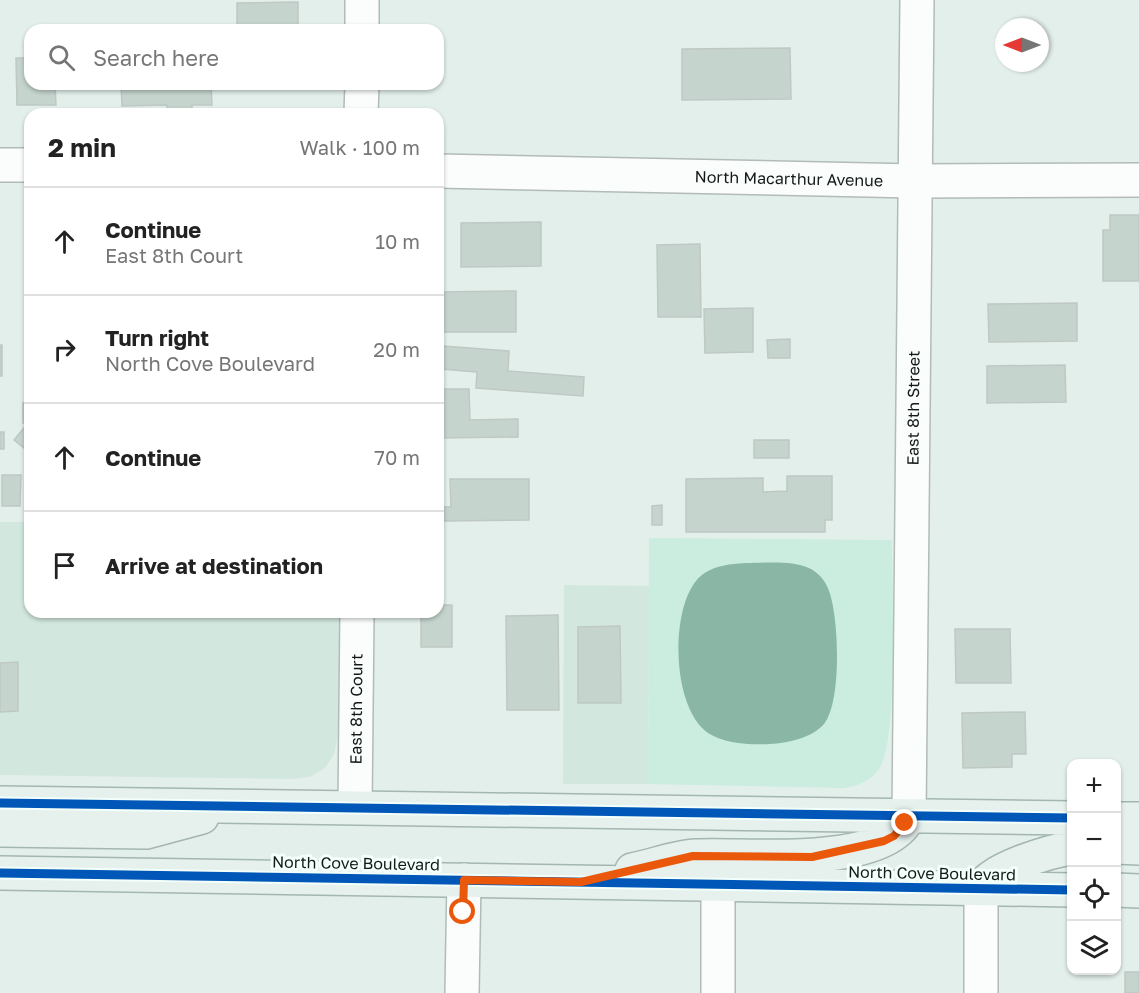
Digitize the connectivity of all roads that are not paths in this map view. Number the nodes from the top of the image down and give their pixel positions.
1 (362, 0) edge
2 (917, 0) edge
3 (362, 24) edge
4 (362, 90) edge
5 (362, 108) edge
6 (0, 165) edge
7 (24, 165) edge
8 (444, 171) edge
9 (1139, 180) edge
10 (915, 181) junction
11 (357, 618) edge
12 (0, 803) edge
13 (239, 807) junction
14 (355, 807) junction
15 (909, 816) junction
16 (1067, 818) edge
17 (1121, 819) edge
18 (1139, 819) edge
19 (0, 830) edge
20 (1121, 848) edge
21 (1139, 848) edge
22 (1067, 849) edge
23 (0, 873) edge
24 (464, 880) junction
25 (581, 882) junction
26 (718, 884) junction
27 (981, 889) junction
28 (1067, 890) edge
29 (1121, 890) edge
30 (1139, 891) edge
31 (462, 993) edge
32 (718, 993) edge
33 (981, 993) edge

1 - 3 street
2 - 10 street, East 8th Street
4 - 5 street
6 - 7 street
8 - 10 street, North Macarthur Avenue
9 - 10 street, North Macarthur Avenue
10 - 15 street, East 8th Street
11 - 14 street, East 8th Court
12 - 13 main road
13 - 14 main road
13 - 19 main road
14 - 15 main road
15 - 16 main road
15 - 25 main road
17 - 18 main road
20 - 21 main road
22 - 27 main road
23 - 24 main road, North Cove Boulevard
24 - 25 main road, North Cove Boulevard
24 - 31 street
25 - 26 main road, North Cove Boulevard
26 - 27 main road, North Cove Boulevard
26 - 32 street
27 - 28 main road, North Cove Boulevard
27 - 33 street
29 - 30 main road

